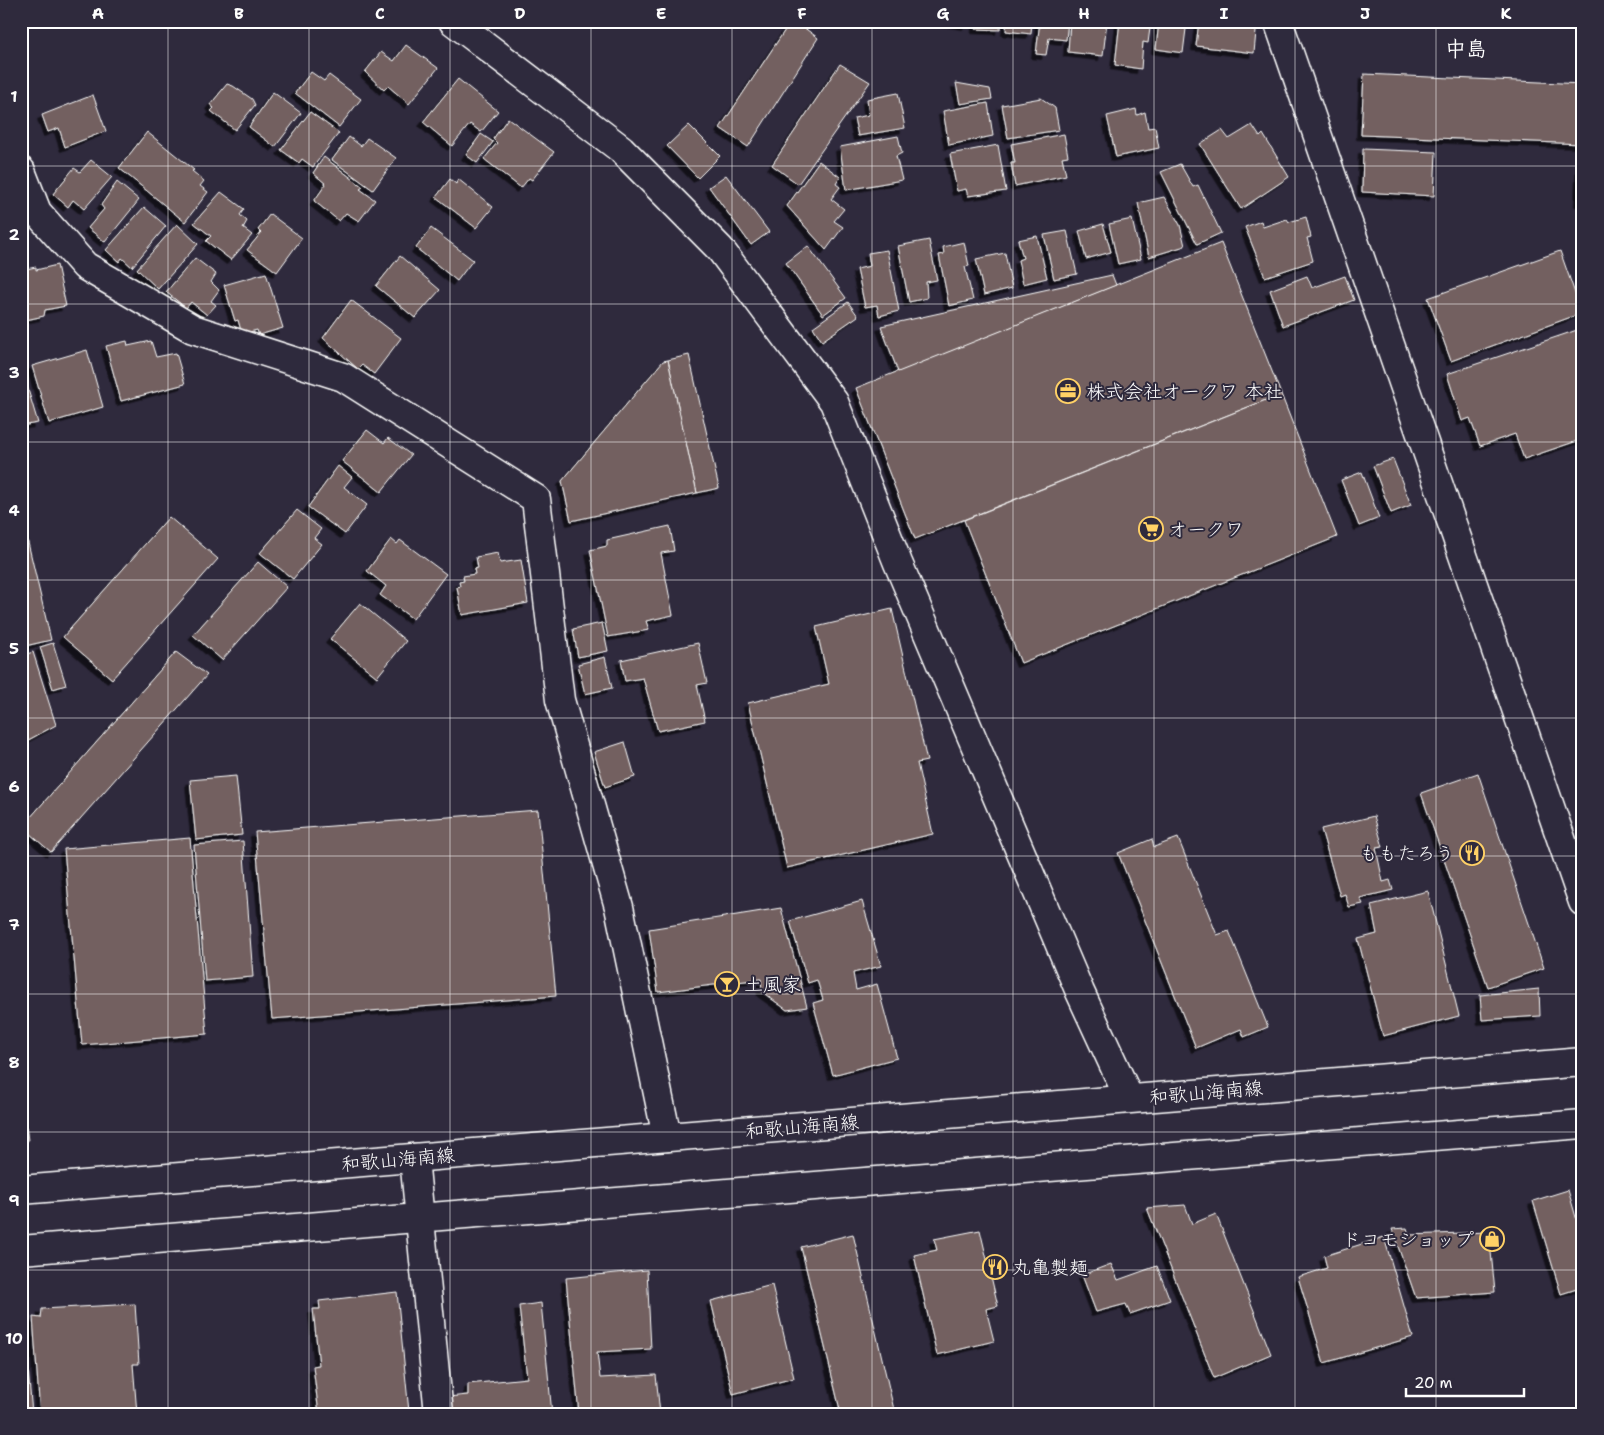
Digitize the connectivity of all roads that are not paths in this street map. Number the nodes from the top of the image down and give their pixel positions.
1 (453, 21) edge
2 (1278, 21) edge
3 (21, 171) edge
4 (1583, 902) edge
5 (1583, 1062) edge
6 (1129, 1098) junction
7 (1583, 1124) edge
8 (667, 1137) junction
9 (414, 1158) junction
10 (21, 1190) edge
11 (420, 1217) junction
12 (21, 1250) edge
13 (439, 1414) edge

1 - 6 main road
2 - 4 main road
3 - 8 main road
5 - 6 main road, 和歌山海南線
6 - 8 main road, 和歌山海南線
7 - 11 main road
8 - 9 main road, 和歌山海南線
9 - 10 main road, 和歌山海南線
9 - 11 main road
11 - 12 main road
11 - 13 main road

